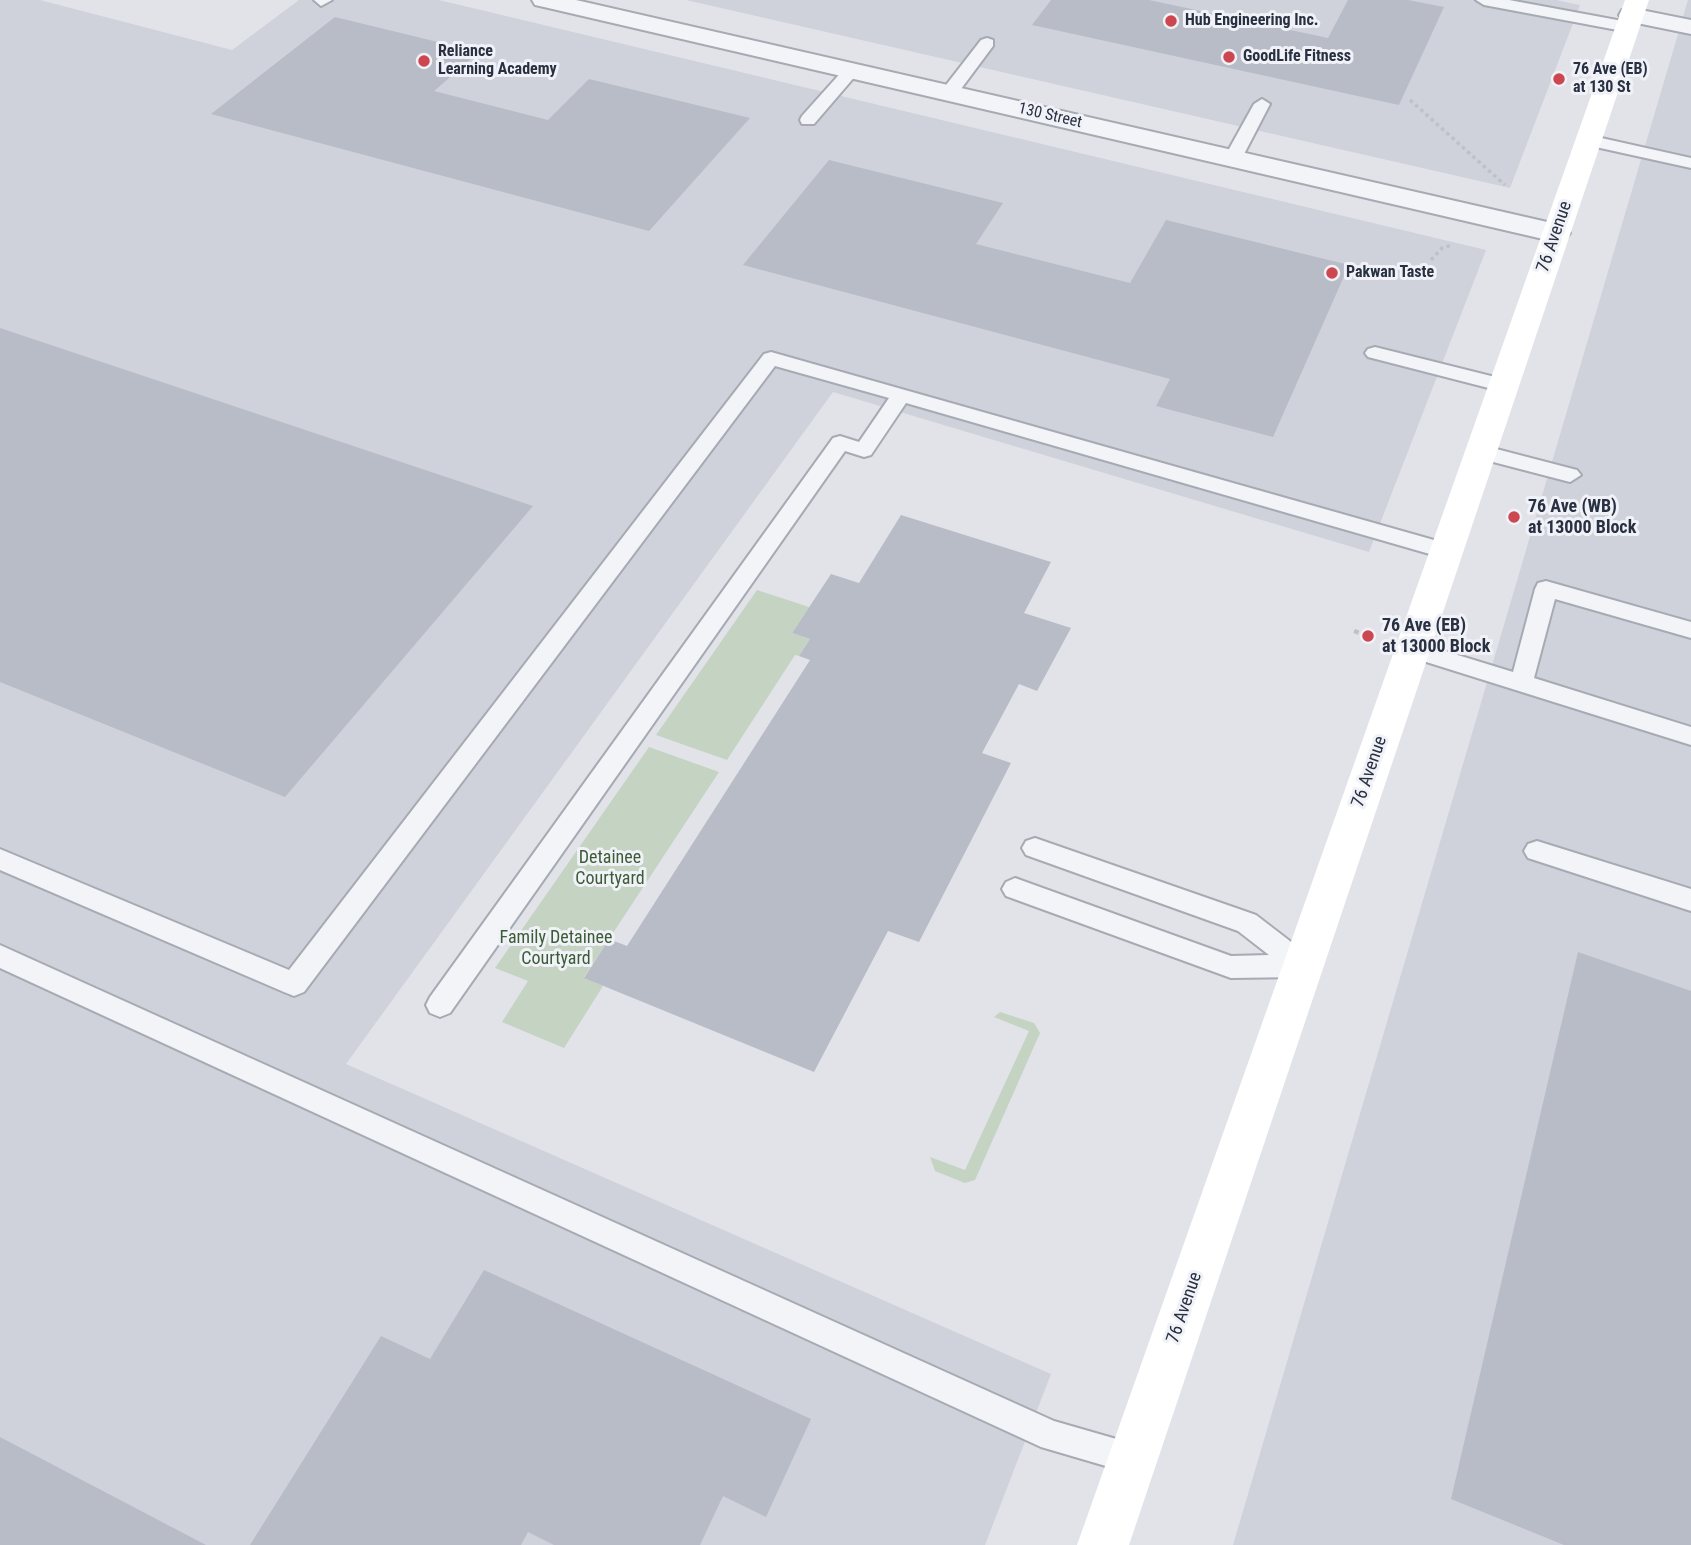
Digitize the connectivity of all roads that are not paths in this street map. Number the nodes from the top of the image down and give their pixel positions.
1 (544, 0) edge
2 (1484, 0) edge
3 (1632, 14) edge
4 (1691, 27) edge
5 (987, 43) dead end
6 (851, 71) junction
7 (949, 93) junction
8 (1262, 104) dead end
9 (808, 120) dead end
10 (1588, 140) junction
11 (1233, 158) junction
12 (1691, 163) edge
13 (1556, 233) junction
14 (1375, 353) dead end
15 (1504, 386) junction
16 (901, 396) junction
17 (1481, 452) junction
18 (1570, 475) dead end
19 (1447, 551) junction
20 (1691, 629) edge
21 (1412, 649) junction
22 (1521, 684) junction
23 (1691, 736) edge
24 (1035, 848) dead end
25 (1537, 851) dead end
26 (0, 859) edge
27 (1015, 889) dead end
28 (1691, 900) edge
29 (0, 956) edge
30 (1303, 966) junction
31 (440, 1004) dead end
32 (1133, 1458) junction
33 (1103, 1545) edge

1 - 6 street, 130 Street
2 - 3 lane
3 - 4 street
3 - 10 main road, 76 Avenue
5 - 7 lane
6 - 7 street, 130 Street
6 - 9 lane
7 - 11 street, 130 Street
8 - 11 lane
10 - 12 lane
10 - 13 main road, 76 Avenue
11 - 13 street, 130 Street
13 - 15 main road, 76 Avenue
14 - 15 lane
15 - 17 main road, 76 Avenue
16 - 19 lane
16 - 26 lane
16 - 31 lane
17 - 18 lane
17 - 19 main road, 76 Avenue
19 - 21 main road, 76 Avenue
20 - 22 lane
21 - 22 lane
21 - 30 main road, 76 Avenue
22 - 23 lane
24 - 30 lane
25 - 28 lane
27 - 30 lane
29 - 32 lane
30 - 32 main road, 76 Avenue
32 - 33 main road, 76 Avenue

